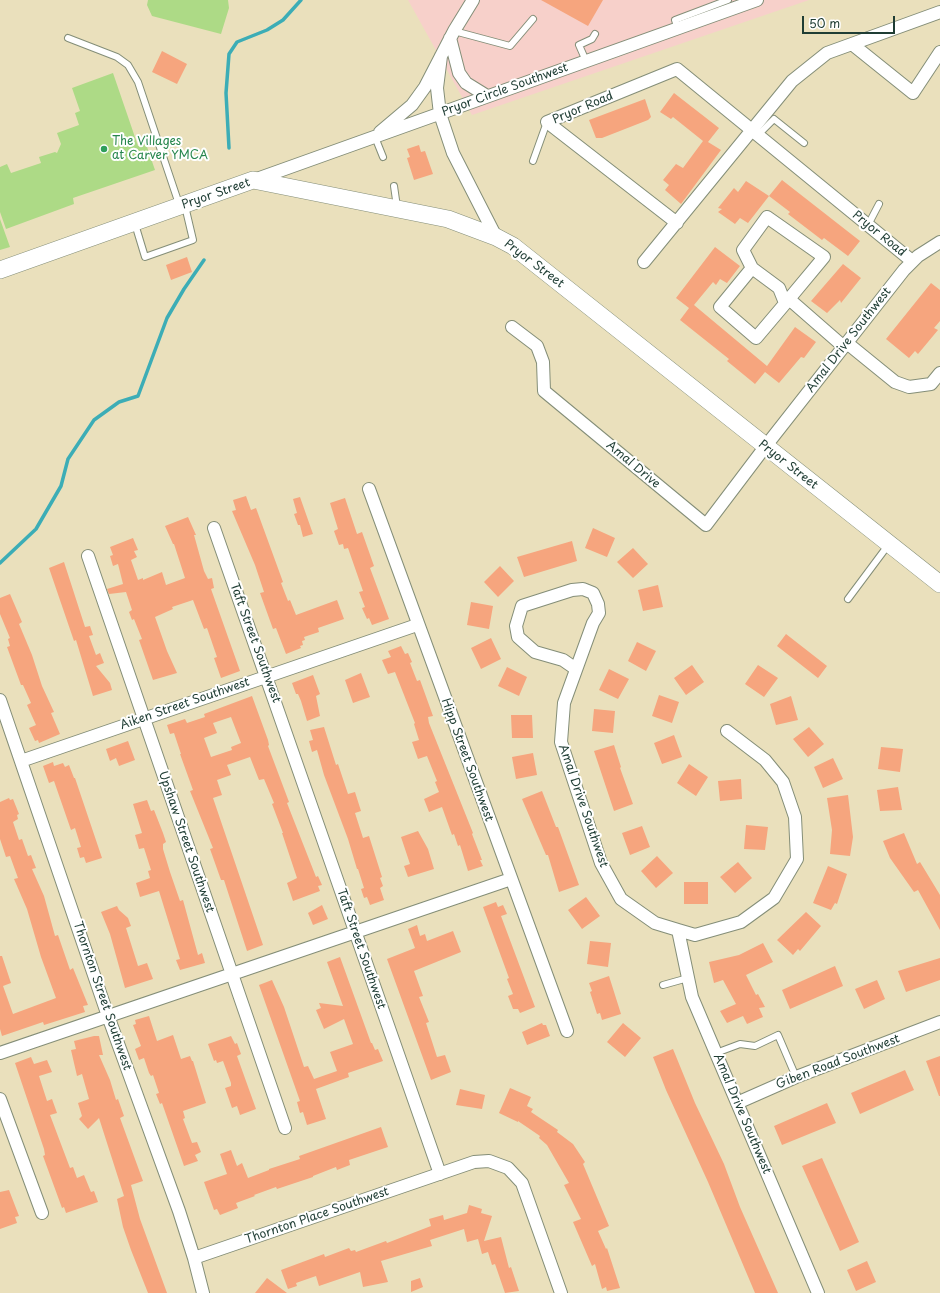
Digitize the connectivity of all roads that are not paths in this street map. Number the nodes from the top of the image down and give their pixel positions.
1 (473, 0) edge
2 (728, 0) edge
3 (752, 1) edge
4 (940, 12) edge
5 (533, 20) dead end
6 (678, 29) junction
7 (452, 34) junction
8 (595, 34) dead end
9 (68, 38) dead end
10 (852, 44) junction
11 (940, 52) edge
12 (441, 56) junction
13 (586, 61) junction
14 (487, 96) junction
15 (440, 114) junction
16 (547, 122) junction
17 (756, 133) junction
18 (375, 137) junction
19 (804, 143) dead end
20 (382, 157) dead end
21 (534, 161) dead end
22 (253, 180) junction
23 (394, 186) dead end
24 (879, 204) dead end
25 (182, 205) junction
26 (398, 209) junction
27 (134, 222) junction
28 (677, 223) junction
29 (868, 225) junction
30 (496, 237) junction
31 (940, 242) edge
32 (644, 262) dead end
33 (912, 262) junction
34 (752, 268) junction
35 (0, 270) edge
36 (787, 301) junction
37 (512, 327) dead end
38 (845, 345) junction
39 (940, 373) edge
40 (935, 387) edge
41 (765, 447) junction
42 (369, 490) dead end
43 (214, 528) dead end
44 (889, 544) junction
45 (88, 556) dead end
46 (940, 584) edge
47 (848, 599) dead end
48 (417, 624) junction
49 (576, 669) junction
50 (267, 676) junction
51 (0, 700) edge
52 (144, 718) junction
53 (727, 731) dead end
54 (21, 761) junction
55 (511, 879) junction
56 (678, 930) junction
57 (355, 932) junction
58 (232, 974) junction
59 (688, 978) junction
60 (663, 985) dead end
61 (108, 1016) junction
62 (940, 1022) edge
63 (567, 1031) dead end
64 (716, 1053) junction
65 (0, 1054) edge
66 (796, 1077) junction
67 (0, 1099) edge
68 (737, 1103) junction
69 (285, 1128) dead end
70 (440, 1174) junction
71 (42, 1213) dead end
72 (194, 1258) junction
73 (203, 1293) edge
74 (561, 1293) edge
75 (818, 1293) edge

1 - 7 street
2 - 6 lane
3 - 6 street, Pryor Circle Southwest
4 - 10 street
5 - 7 lane
6 - 13 street, Pryor Circle Southwest
7 - 12 street
7 - 14 street
8 - 13 lane
9 - 25 lane
10 - 11 street
10 - 17 street
12 - 15 street
12 - 18 street
13 - 14 street, Pryor Circle Southwest
14 - 15 street, Pryor Circle Southwest
15 - 18 street, Pryor Circle Southwest
15 - 30 street
16 - 17 street, Pryor Road
16 - 21 lane
16 - 28 street, Pryor Road
17 - 19 lane
17 - 28 street
17 - 29 street, Pryor Road
18 - 20 lane
18 - 22 street, Pryor Circle Southwest
22 - 25 main road, Pryor Street
22 - 26 main road, Pryor Street
23 - 26 lane
24 - 29 lane
25 - 27 main road, Pryor Street
25 - 27 lane
26 - 30 main road, Pryor Street
27 - 35 main road, Pryor Street
28 - 32 street
29 - 33 street, Pryor Road
30 - 41 main road, Pryor Street
31 - 33 street, Amal Drive Southwest
33 - 38 street, Amal Drive Southwest
34 - 36 street
34 - 36 street
34 - 36 street
36 - 38 street
37 - 41 street, Amal Drive
38 - 40 street
38 - 41 street, Amal Drive Southwest
39 - 40 street
41 - 44 main road, Pryor Street
42 - 48 street, Hipp Street Southwest
43 - 50 street, Taft Street Southwest
44 - 46 main road, Pryor Street
44 - 47 lane
45 - 52 street, Upshaw Street Southwest
48 - 50 street, Aiken Street Southwest
48 - 55 street, Hipp Street Southwest
49 - 49 street, Amal Drive Southwest
49 - 56 street, Amal Drive Southwest
50 - 52 street, Aiken Street Southwest
50 - 57 street, Taft Street Southwest
51 - 54 street, Thornton Street Southwest
52 - 54 street, Aiken Street Southwest
52 - 58 street, Upshaw Street Southwest
53 - 56 street, Amal Drive Southwest
54 - 61 street, Thornton Street Southwest
55 - 57 street
55 - 63 street, Hipp Street Southwest
56 - 59 street, Amal Drive Southwest
57 - 58 street
57 - 70 street, Taft Street Southwest
58 - 61 street
58 - 69 street, Upshaw Street Southwest
59 - 60 lane
59 - 64 street, Amal Drive Southwest
61 - 65 street
61 - 72 street, Thornton Street Southwest
62 - 66 street, Giben Road Southwest
64 - 66 lane
64 - 68 street, Amal Drive Southwest
66 - 68 street, Giben Road Southwest
67 - 71 street
68 - 75 street, Amal Drive Southwest
70 - 72 street, Thornton Place Southwest
70 - 74 street
72 - 73 street, Thornton Street Southwest

